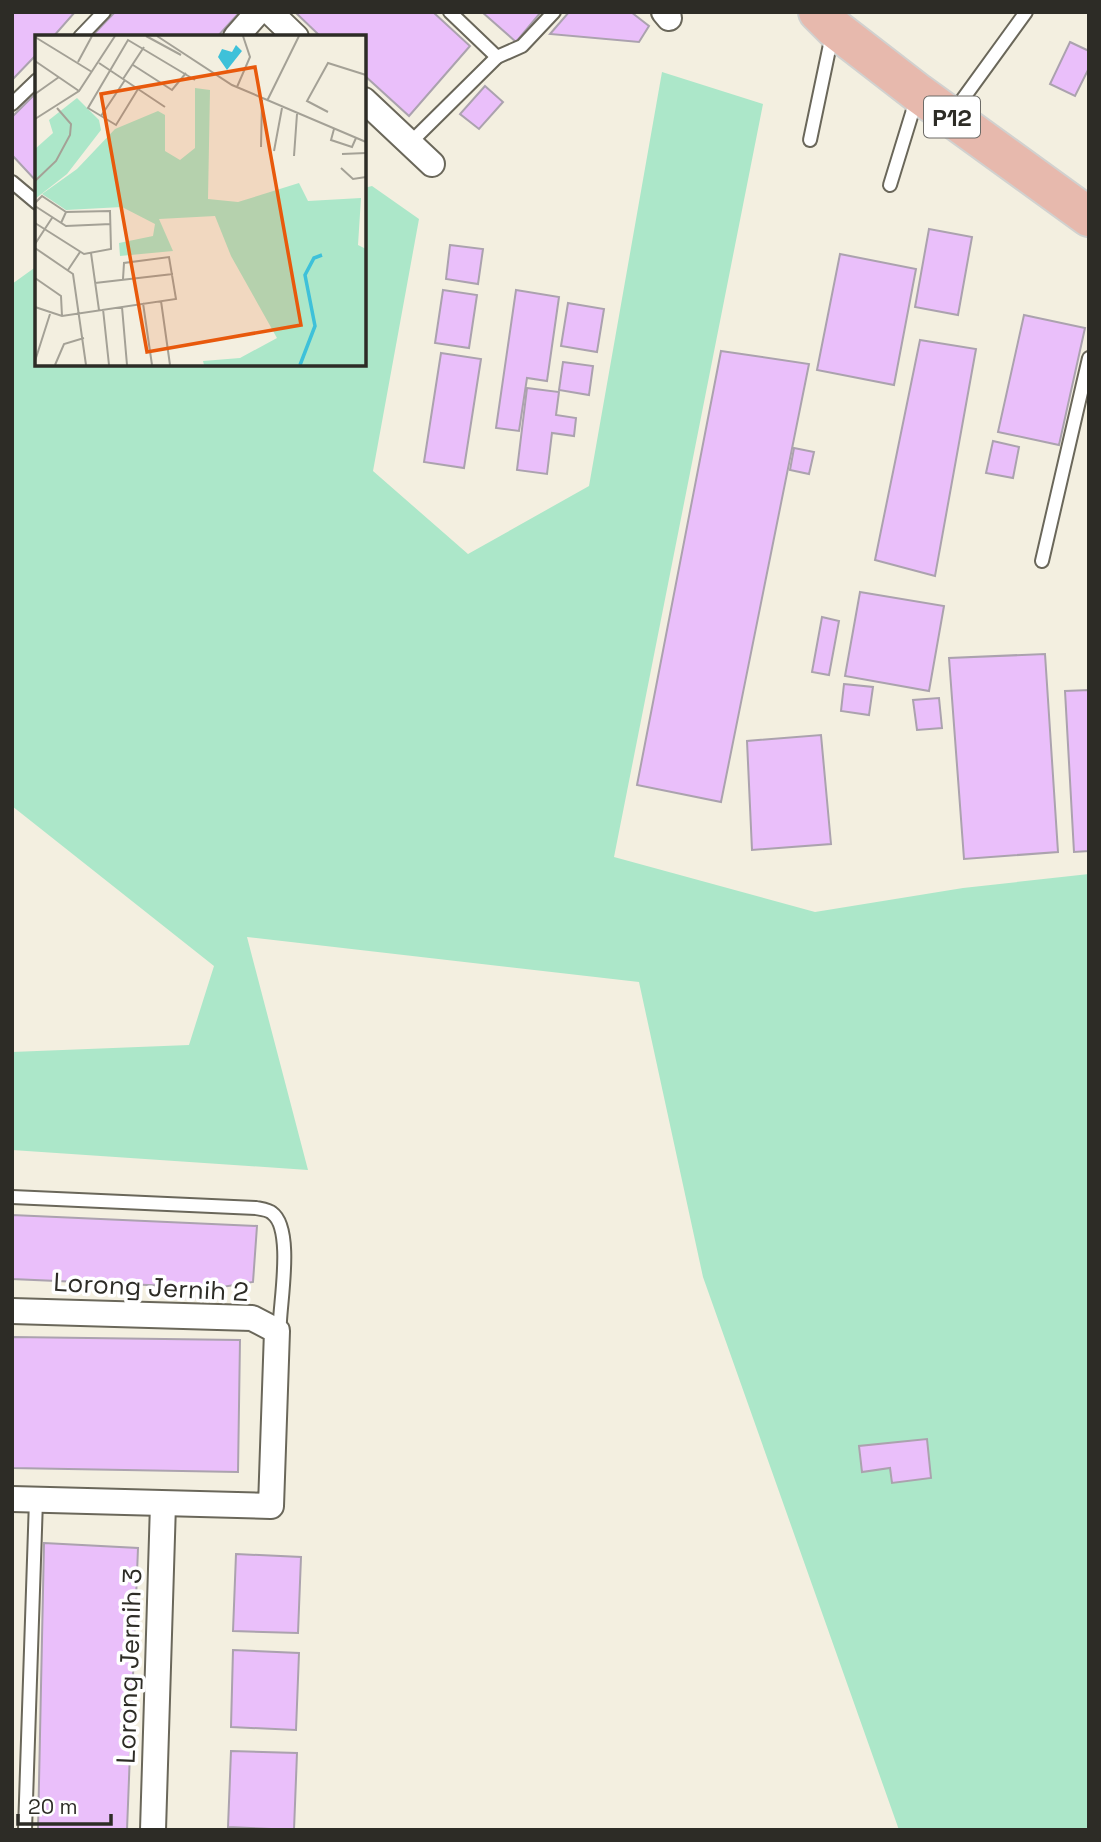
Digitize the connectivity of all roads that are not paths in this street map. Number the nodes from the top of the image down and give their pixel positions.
1 (104, 12) edge
2 (258, 12) edge
3 (270, 12) edge
4 (450, 12) edge
5 (554, 12) edge
6 (1026, 12) edge
7 (826, 20) edge
8 (82, 35) edge
9 (238, 35) edge
10 (294, 35) edge
11 (497, 57) junction
12 (35, 82) edge
13 (918, 93) junction
14 (366, 102) edge
15 (12, 104) edge
16 (951, 116) junction
17 (810, 140) dead end
18 (410, 143) junction
19 (432, 164) dead end
20 (12, 182) edge
21 (890, 185) dead end
22 (35, 201) edge
23 (1089, 217) edge
24 (1089, 358) edge
25 (1042, 561) dead end
26 (12, 1197) edge
27 (12, 1311) edge
28 (277, 1331) junction
29 (24, 1500) edge
30 (163, 1504) junction
31 (26, 1830) edge
32 (153, 1830) edge

1 - 8 lane
2 - 9 street
3 - 10 street
4 - 11 lane
5 - 11 lane
6 - 16 lane
7 - 13 main road, P12
7 - 17 lane
11 - 18 lane
12 - 15 lane
13 - 16 main road, P12
13 - 21 lane
14 - 18 street
16 - 23 main road, P12
18 - 19 street
20 - 22 lane
24 - 25 lane
26 - 28 lane
27 - 28 street, Lorong Jernih 2
28 - 30 street, Lorong Jernih 2
29 - 30 street
29 - 31 lane
30 - 32 street, Lorong Jernih 3

